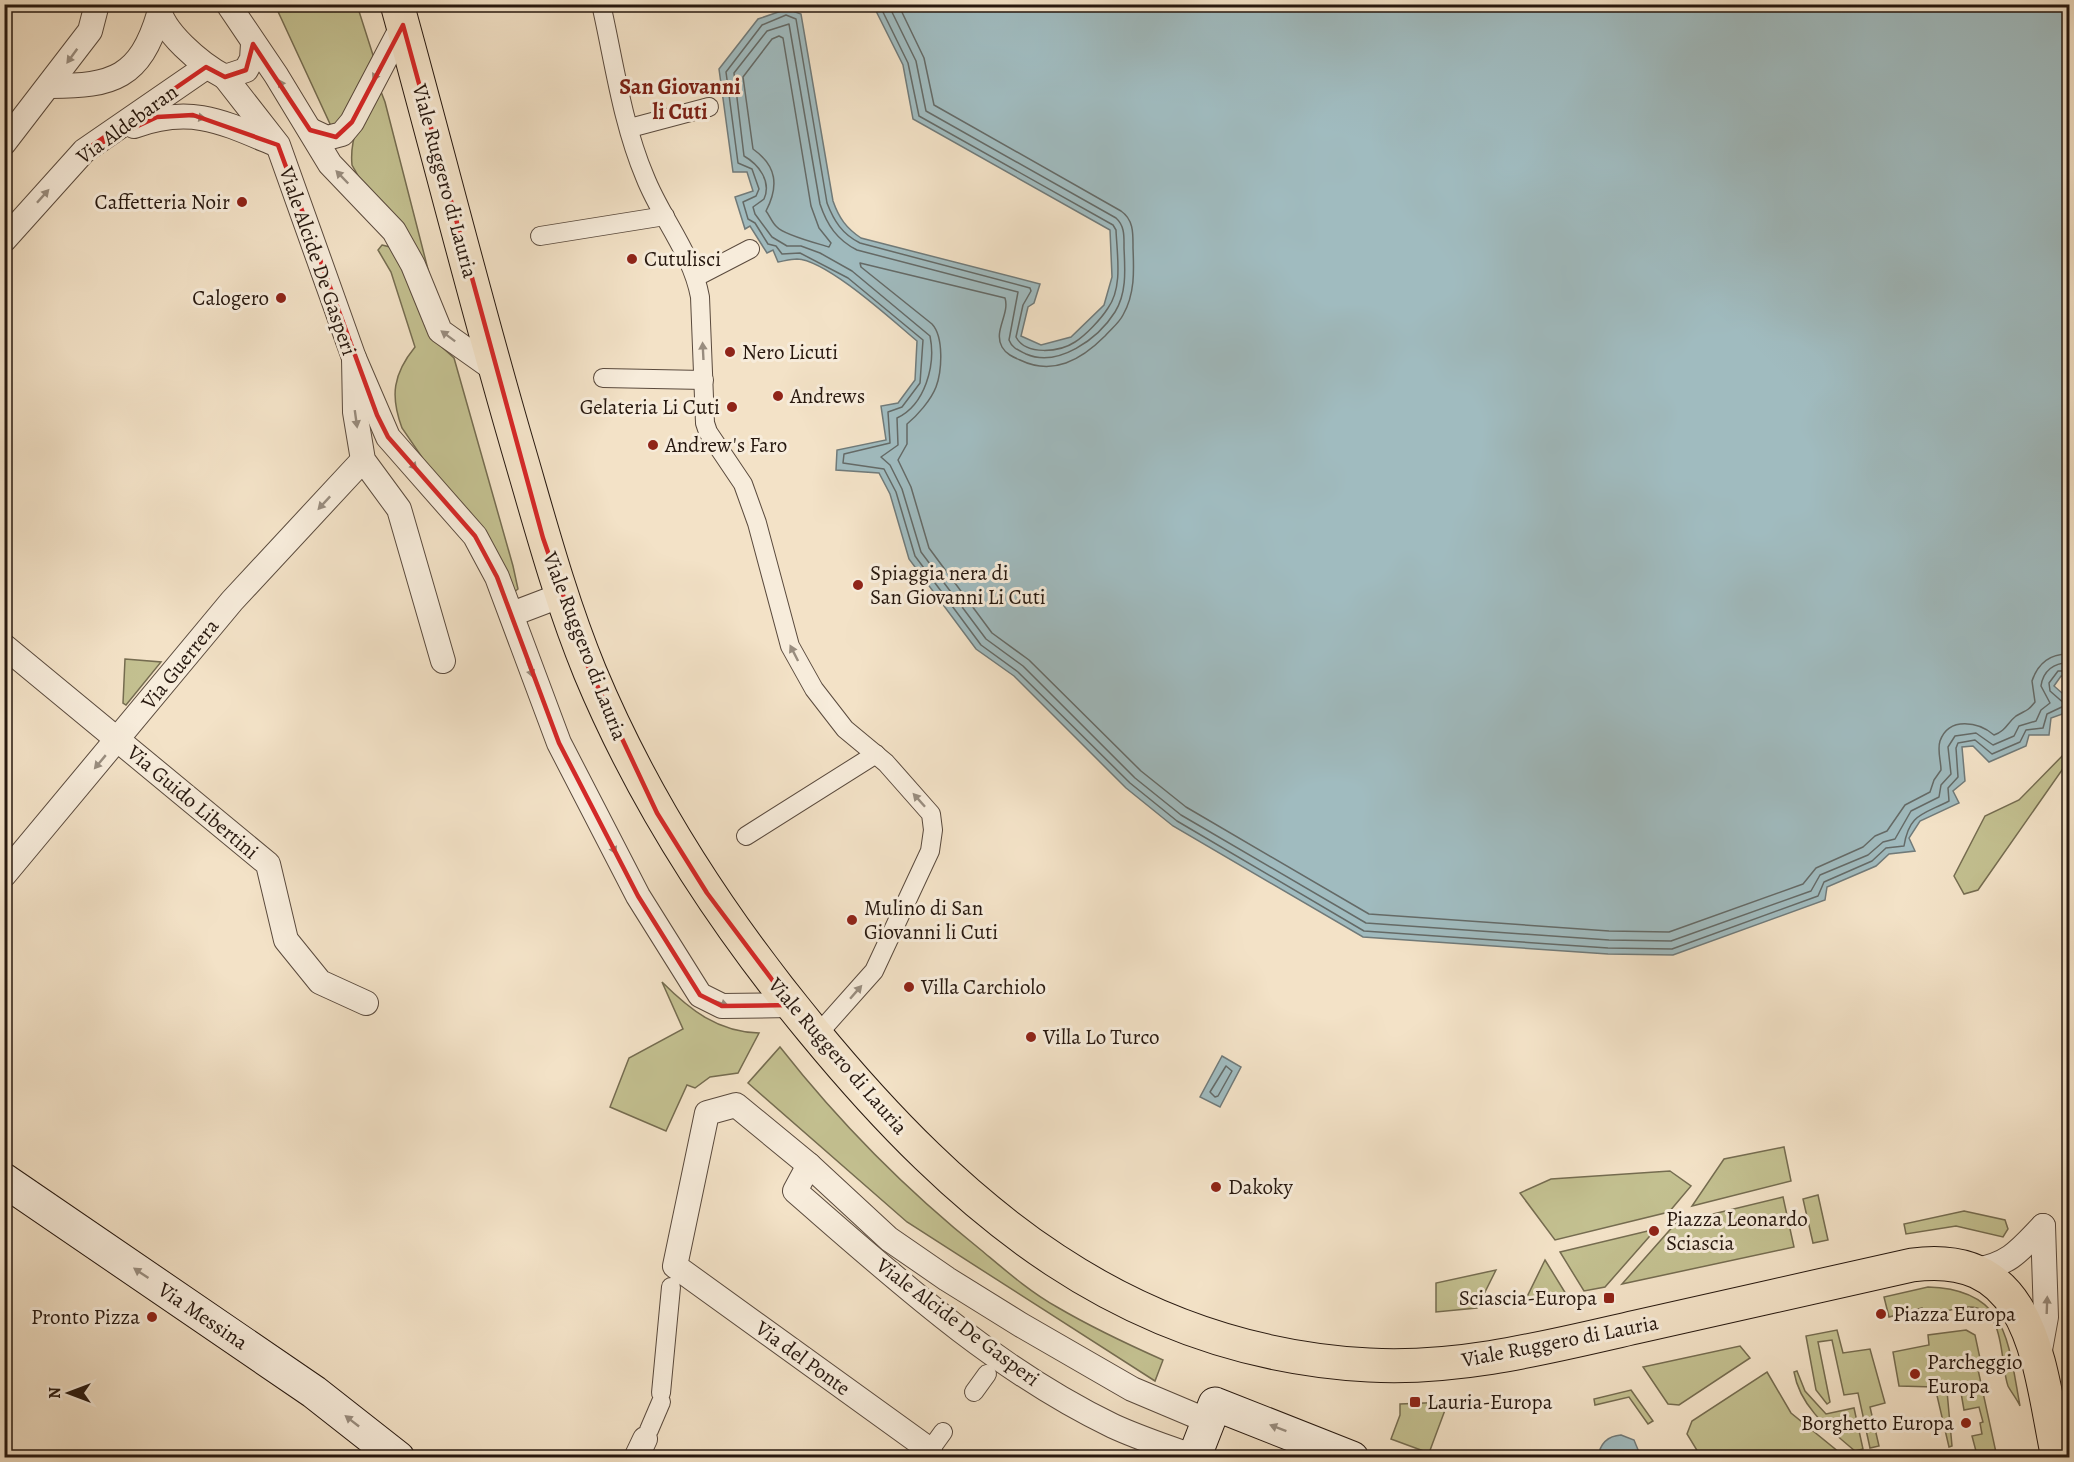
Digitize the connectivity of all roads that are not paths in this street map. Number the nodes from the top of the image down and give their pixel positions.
1 (97, 4) edge
2 (228, 4) edge
3 (602, 4) edge
4 (158, 9) edge
5 (400, 15) edge
6 (254, 44) junction
7 (215, 72) junction
8 (51, 86) junction
9 (709, 107) dead end
10 (630, 128) junction
11 (310, 130) junction
12 (4, 143) edge
13 (278, 145) junction
14 (84, 151) junction
15 (665, 216) junction
16 (540, 236) dead end
17 (4, 240) edge
18 (750, 249) dead end
19 (696, 277) junction
20 (354, 358) junction
21 (495, 370) junction
22 (603, 378) dead end
23 (704, 380) junction
24 (363, 460) junction
25 (562, 595) junction
26 (512, 614) junction
27 (4, 646) edge
28 (443, 661) dead end
29 (118, 740) junction
30 (876, 754) junction
31 (746, 836) dead end
32 (4, 875) edge
33 (366, 1003) dead end
34 (791, 1005) junction
35 (816, 1035) junction
36 (809, 1165) junction
37 (4, 1180) edge
38 (1976, 1270) junction
39 (673, 1276) junction
40 (2038, 1363) junction
41 (987, 1374) dead end
42 (974, 1392) dead end
43 (1212, 1412) junction
44 (933, 1447) edge
45 (642, 1448) edge
46 (1194, 1457) edge
47 (398, 1458) edge
48 (1352, 1458) edge
49 (2058, 1458) edge

1 -> 8 street
2 - 6 street
3 - 10 street
4 - 7 street, Viale Alcide De Gasperi
4 - 8 street
5 -> 11 street
5 - 21 main road, Viale Ruggero di Lauria
6 - 7 street, Via Aldebaran
11 -> 6 street
7 - 13 street, Viale Alcide De Gasperi
7 - 14 street, Via Aldebaran
8 - 12 street
9 - 10 street
10 - 15 street
21 -> 11 street
14 -> 13 street
13 - 20 street, Viale Alcide De Gasperi
17 -> 14 street, Via Aldebaran
15 - 16 street
15 - 19 street
18 - 19 street
23 -> 19 street
20 -> 24 street, Viale Alcide De Gasperi
20 -> 26 street
21 - 25 main road, Viale Ruggero di Lauria
22 - 23 street
30 -> 23 street
24 - 28 street, Viale Alcide De Gasperi
24 -> 29 street, Via Guerrera
25 - 26 street
25 - 34 main road, Viale Ruggero di Lauria
26 -> 34 street
27 - 29 street, Via Guido Libertini
29 -> 32 street, Via Guerrera
29 - 33 street, Via Guido Libertini
30 - 31 street
35 -> 30 street
34 - 35 main road, Viale Ruggero di Lauria
35 - 38 main road, Viale Ruggero di Lauria
36 - 39 street, Viale Alcide De Gasperi
36 - 43 street, Viale Alcide De Gasperi
36 - 46 street, Viale Alcide De Gasperi
47 -> 37 main road, Via Messina
38 - 40 main road
40 -> 38 street
39 - 44 street, Via del Ponte
39 - 45 street
40 - 49 main road
41 - 42 street
43 - 46 main road
48 -> 43 main road, Viale Alcide De Gasperi

